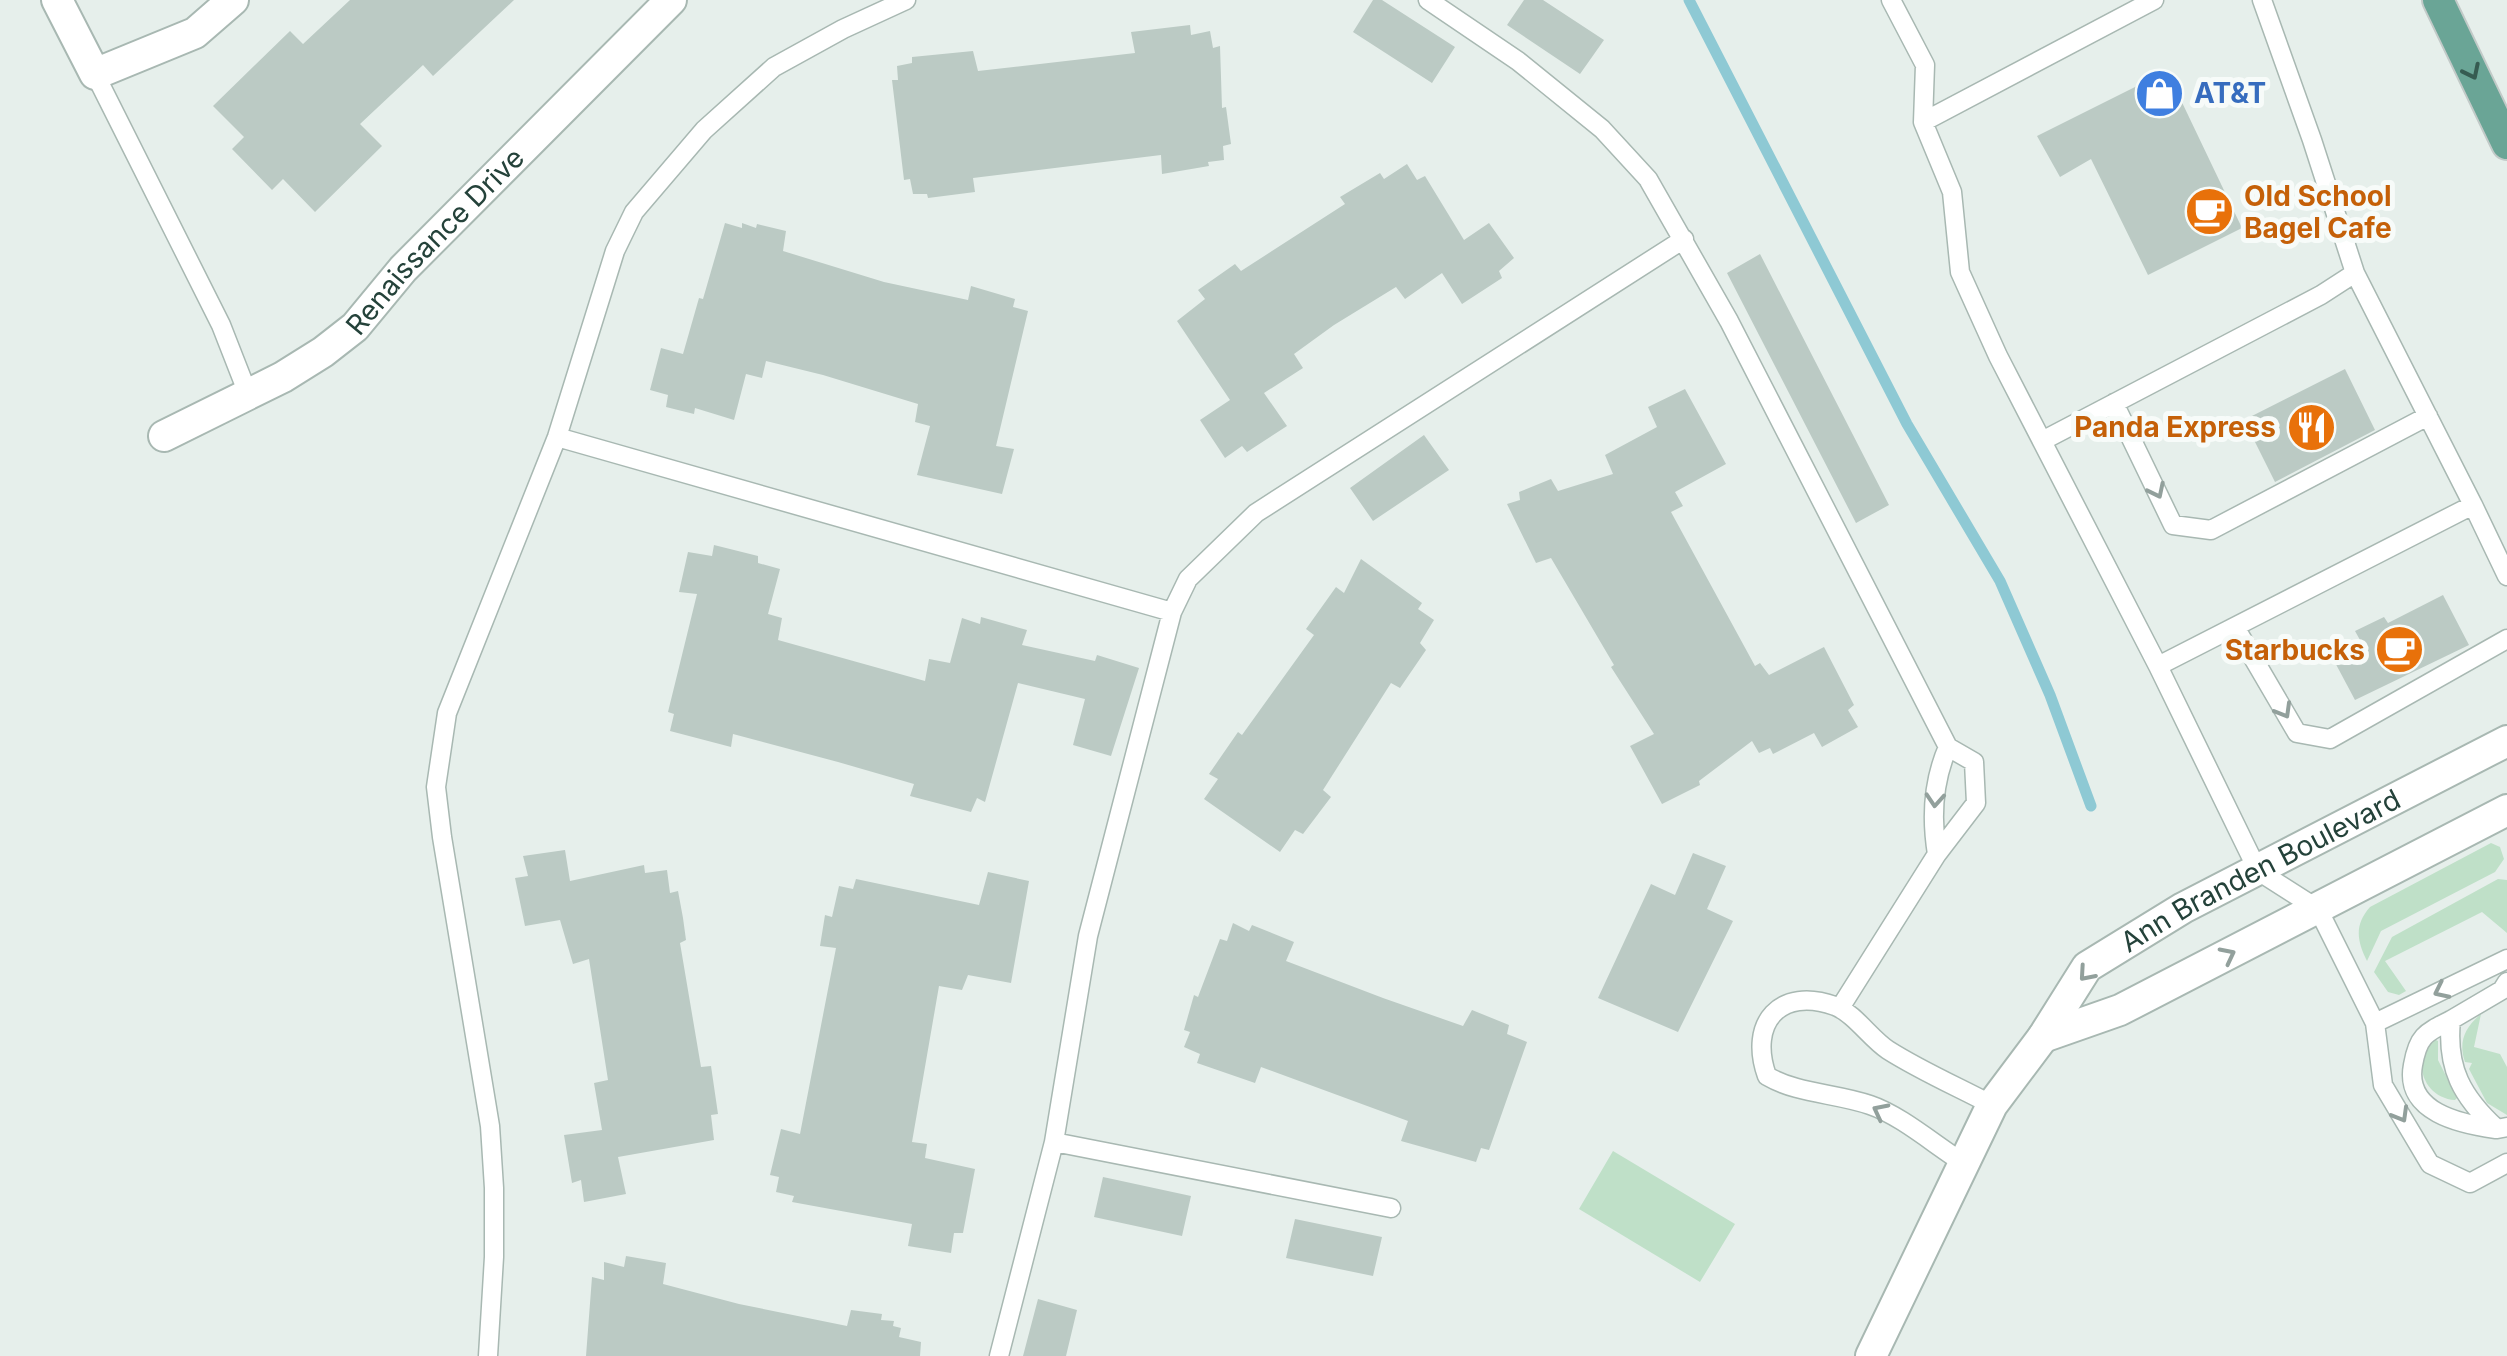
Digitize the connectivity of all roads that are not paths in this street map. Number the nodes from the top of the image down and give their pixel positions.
1 (56, 0) edge
2 (232, 0) edge
3 (670, 0) edge
4 (906, 0) edge
5 (1428, 0) edge
6 (1891, 0) edge
7 (2154, 0) edge
8 (2262, 0) edge
9 (2438, 0) edge
10 (95, 74) junction
11 (1923, 122) junction
12 (2507, 144) edge
13 (1684, 239) junction
14 (2355, 273) junction
15 (248, 394) junction
16 (2114, 403) junction
17 (2428, 416) junction
18 (164, 436) dead end
19 (556, 436) junction
20 (2042, 441) junction
21 (2473, 504) junction
22 (2507, 576) edge
23 (1172, 612) junction
24 (2235, 627) junction
25 (2507, 638) edge
26 (2158, 666) junction
27 (2507, 741) edge
28 (1948, 747) junction
29 (2506, 812) edge
30 (1937, 854) junction
31 (2258, 871) junction
32 (2318, 908) junction
33 (2507, 960) edge
34 (2507, 982) edge
35 (1840, 1008) junction
36 (2450, 1020) junction
37 (2375, 1022) junction
38 (2043, 1037) junction
39 (1992, 1106) junction
40 (2502, 1128) edge
41 (1054, 1142) junction
42 (1962, 1162) junction
43 (2507, 1163) edge
44 (1391, 1208) dead end
45 (488, 1356) edge
46 (999, 1356) edge
47 (1871, 1356) edge

1 - 10 street
2 - 10 street
3 - 15 street, Renaissance Drive
4 - 19 lane
5 - 13 lane
6 - 11 lane
7 - 11 lane
8 - 14 lane
9 -> 12 main road
10 - 15 lane
11 - 20 lane
13 - 23 lane
13 - 28 lane
14 - 16 lane
14 - 17 lane
15 - 18 street, Renaissance Drive
16 -> 17 lane
16 - 20 lane
17 - 21 lane
19 - 23 lane
19 - 45 lane
20 - 26 lane
21 - 22 lane
21 - 24 lane
23 - 41 lane
24 -> 25 lane
24 - 26 lane
26 - 31 lane
27 - 31 street, Ann Branden Boulevard
28 -> 30 lane
28 - 30 lane
29 - 32 street, Ann Branden Boulevard
30 - 35 lane
31 - 32 lane
31 -> 38 street, Ann Branden Boulevard
32 - 37 lane
38 -> 32 street, Ann Branden Boulevard
33 -> 37 lane
34 - 36 lane
35 - 39 lane
42 -> 35 lane
36 - 40 lane
36 - 40 lane
37 -> 43 lane
38 - 39 street, Ann Branden Boulevard
39 - 42 street, Ann Branden Boulevard
41 - 44 lane
41 - 46 lane
42 - 47 street, Ann Branden Boulevard

